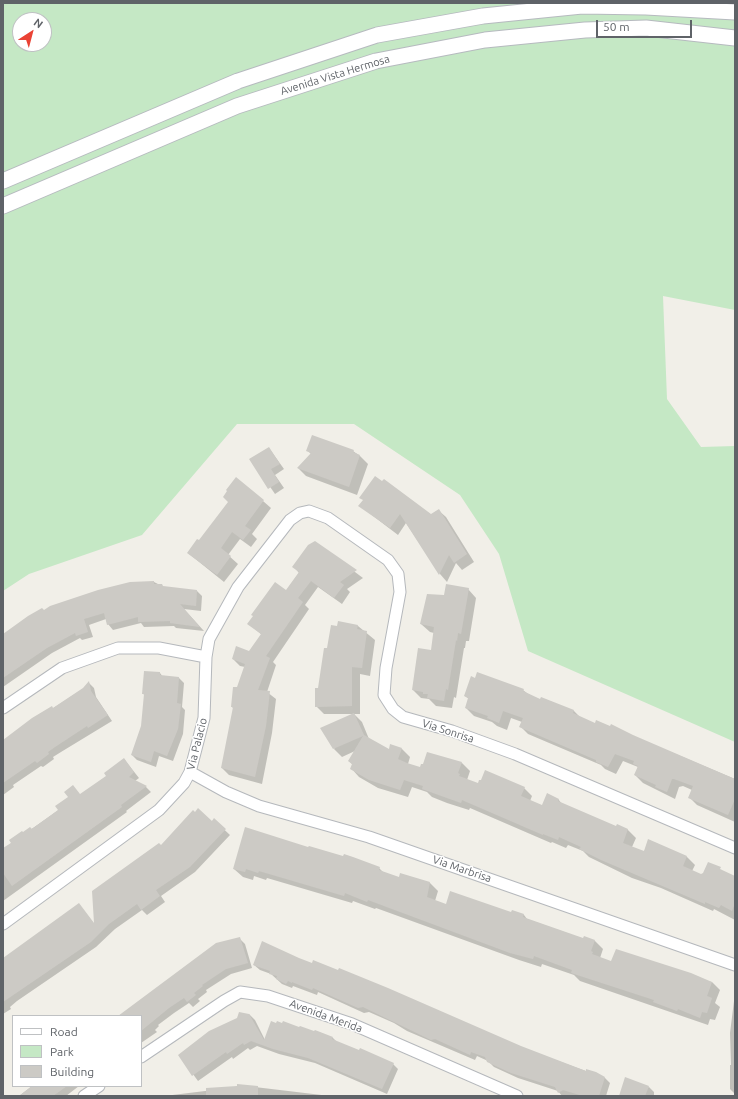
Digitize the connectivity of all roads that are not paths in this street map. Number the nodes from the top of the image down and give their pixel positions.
1 (735, 12) edge
2 (735, 38) edge
3 (3, 181) edge
4 (3, 206) edge
5 (309, 511) joint
6 (206, 657) junction
7 (3, 708) edge
8 (190, 772) junction
9 (735, 848) edge
10 (3, 924) edge
11 (735, 965) edge
12 (142, 1056) edge
13 (98, 1087) edge
14 (511, 1095) edge
15 (84, 1096) edge

1 - 3 main road
2 - 4 main road, Avenida Vista Hermosa
5 - 6 street, Via Palacio
5 - 9 street, Via Sonrisa
6 - 7 street
6 - 8 street, Via Palacio
8 - 10 street, Via Palacio
8 - 11 street, Via Marbrisa
12 - 14 street, Avenida Merida
13 - 15 street

